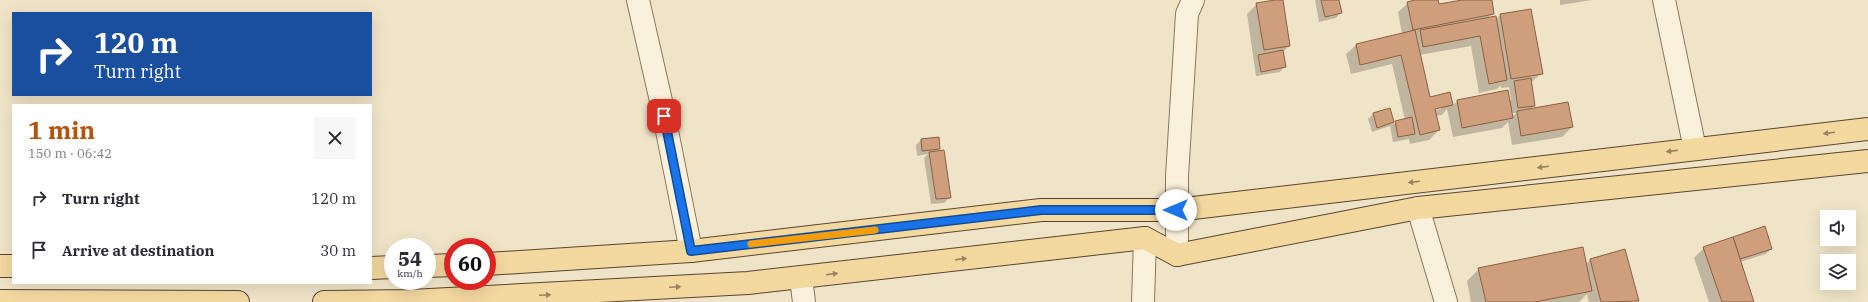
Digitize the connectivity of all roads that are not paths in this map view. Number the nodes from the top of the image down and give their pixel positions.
1 (638, 0) edge
2 (1193, 0) edge
3 (1664, 0) edge
4 (1868, 129) edge
5 (1695, 149) junction
6 (1868, 161) edge
7 (1418, 208) junction
8 (1176, 210) junction
9 (1145, 238) junction
10 (691, 251) junction
11 (1177, 255) junction
12 (496, 263) edge
13 (0, 266) edge
14 (12, 266) edge
15 (384, 267) edge
16 (372, 268) edge
17 (801, 278) junction
18 (498, 300) edge
19 (0, 301) edge
20 (238, 302) edge
21 (324, 302) edge
22 (804, 302) edge
23 (1143, 302) edge
24 (1446, 302) edge

1 - 10 street
2 - 8 street
3 - 5 street
4 -> 5 main road
5 -> 8 main road
6 - 7 main road
7 - 11 main road
7 - 24 street
8 - 10 main road
8 - 11 street
9 - 11 main road
17 -> 9 main road
9 - 23 street
10 - 12 main road
13 - 14 main road
15 - 16 main road
18 -> 17 main road
17 - 22 street
18 - 21 main road
19 - 20 main road

